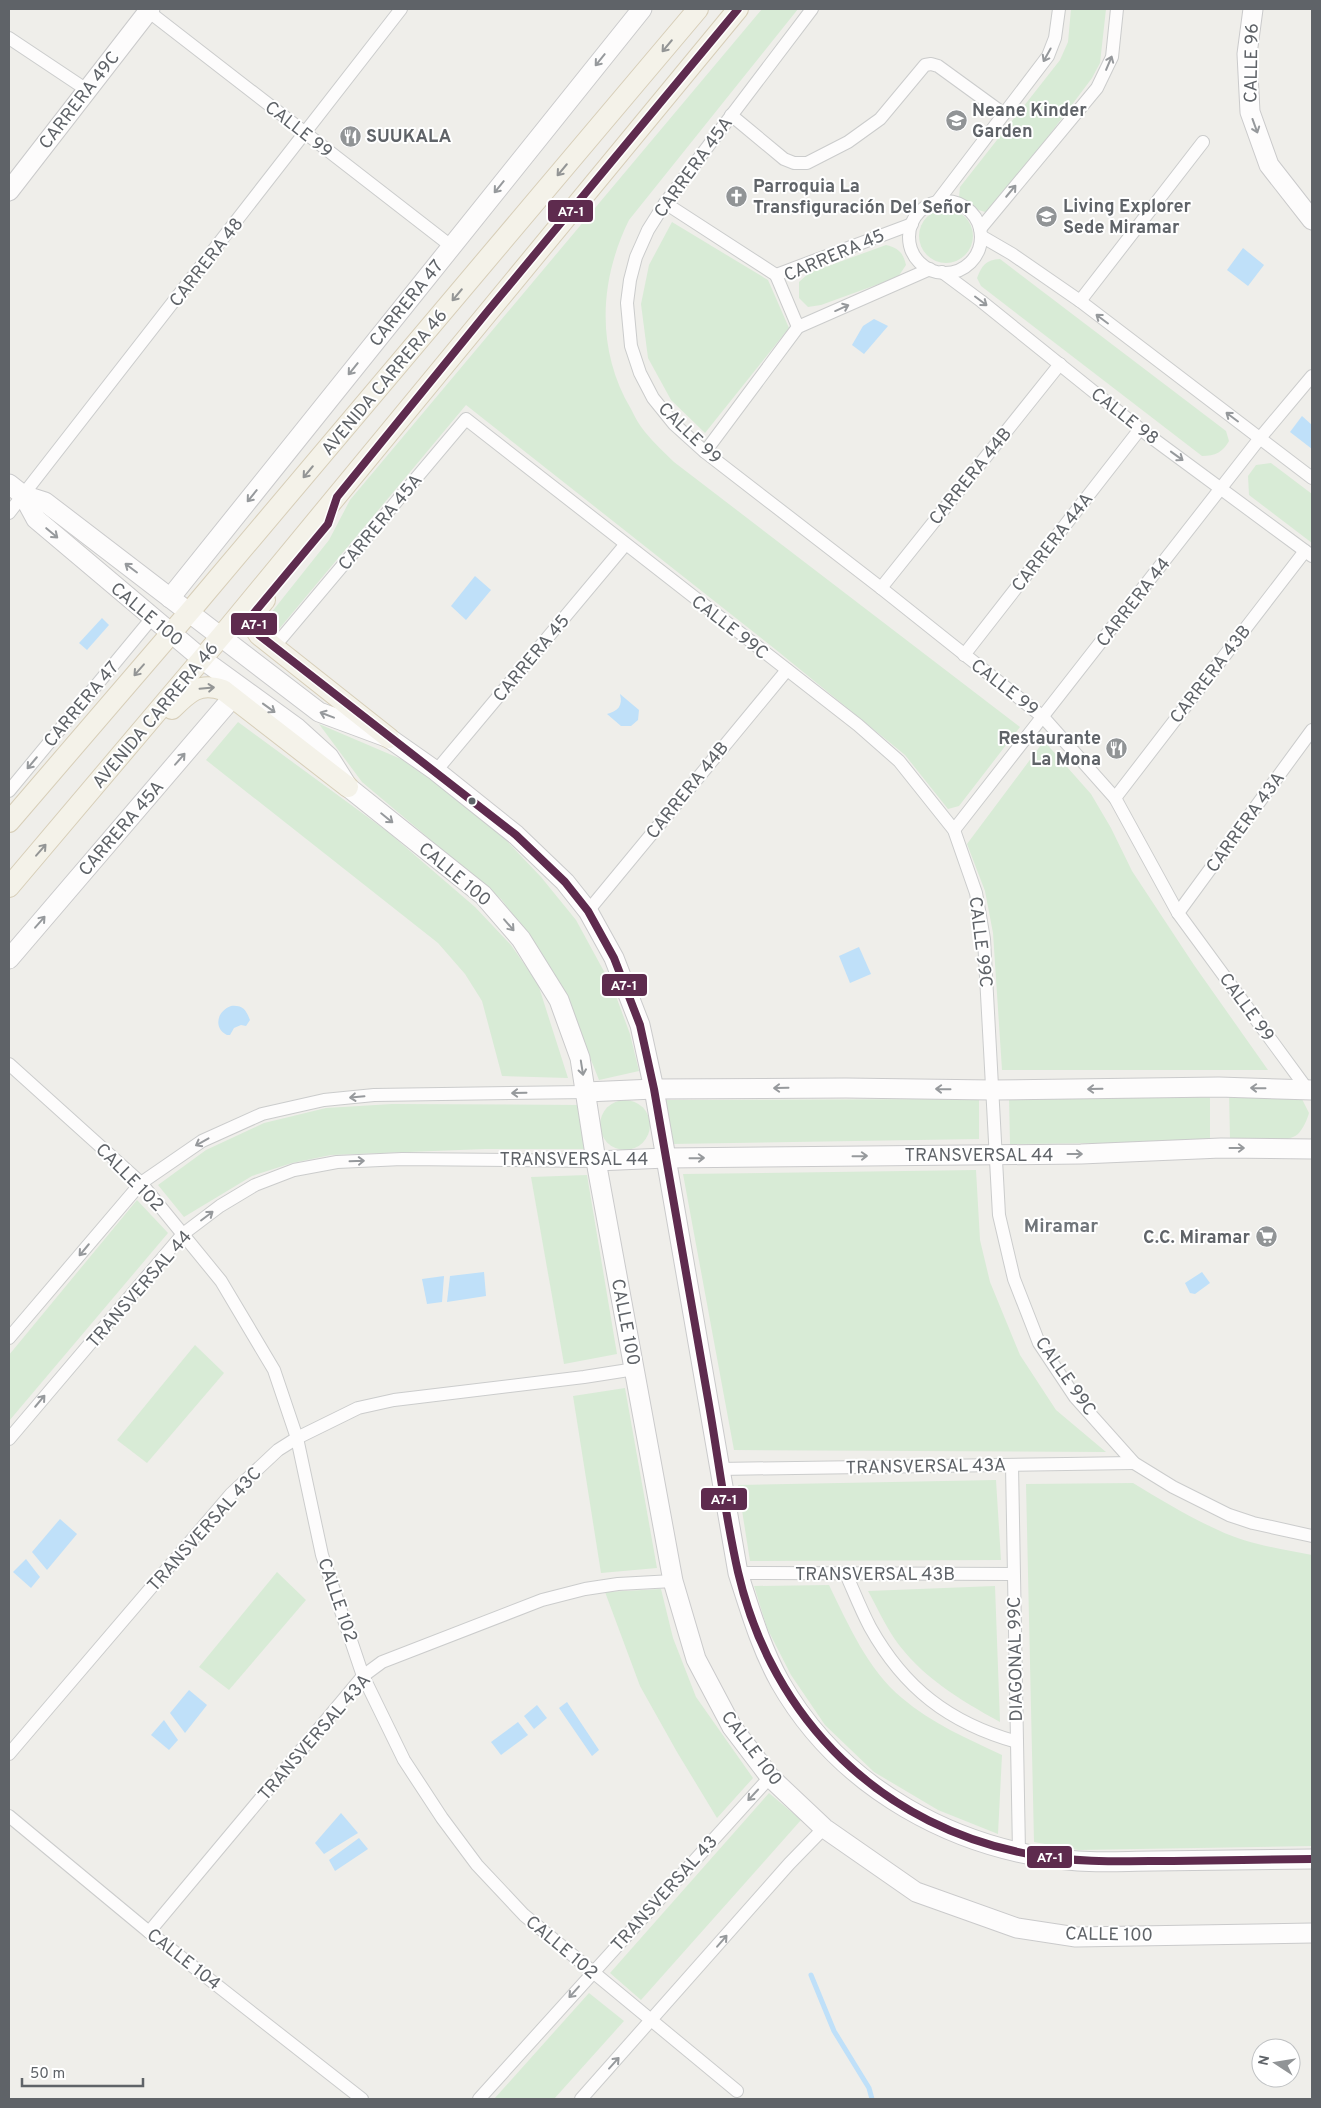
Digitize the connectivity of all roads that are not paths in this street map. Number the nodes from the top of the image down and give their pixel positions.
1 (402, 9) edge
2 (642, 9) edge
3 (698, 9) edge
4 (738, 9) edge
5 (812, 9) edge
6 (1059, 9) edge
7 (1117, 9) edge
8 (1252, 9) edge
9 (149, 10) edge
10 (9, 38) edge
11 (87, 90) junction
12 (1004, 114) junction
13 (731, 115) junction
14 (305, 134) junction
15 (1203, 142) dead end
16 (9, 191) edge
17 (937, 202) junction
18 (665, 203) junction
19 (1312, 220) edge
20 (912, 224) junction
21 (981, 232) junction
22 (451, 246) junction
23 (936, 271) junction
24 (776, 276) junction
25 (1080, 302) junction
26 (798, 327) junction
27 (631, 346) joint
28 (1060, 364) junction
29 (1312, 376) edge
30 (466, 420) joint
31 (1140, 429) junction
32 (1260, 438) junction
33 (705, 452) junction
34 (1312, 478) edge
35 (1222, 488) junction
36 (16, 489) edge
37 (337, 497) junction
38 (9, 513) edge
39 (625, 545) junction
40 (1309, 553) edge
41 (881, 588) junction
42 (170, 598) junction
43 (189, 613) junction
44 (152, 618) junction
45 (171, 634) junction
46 (220, 638) junction
47 (274, 647) junction
48 (964, 655) junction
49 (202, 659) junction
50 (787, 670) junction
51 (233, 697) junction
52 (1043, 717) junction
53 (1312, 730) edge
54 (389, 738) junction
55 (57, 766) junction
56 (436, 771) junction
57 (96, 786) junction
58 (348, 787) junction
59 (9, 791) edge
60 (1114, 798) junction
61 (9, 802) edge
62 (9, 822) edge
63 (954, 830) junction
64 (9, 887) edge
65 (588, 911) junction
66 (1178, 914) junction
67 (9, 959) edge
68 (9, 1064) edge
69 (654, 1090) junction
70 (992, 1090) junction
71 (1310, 1090) edge
72 (586, 1092) junction
73 (1310, 1146) edge
74 (995, 1155) junction
75 (666, 1158) junction
76 (596, 1161) junction
77 (141, 1183) junction
78 (183, 1234) junction
79 (9, 1338) edge
80 (635, 1369) junction
81 (297, 1438) junction
82 (9, 1439) edge
83 (1134, 1463) junction
84 (1012, 1465) junction
85 (719, 1469) junction
86 (1312, 1536) edge
87 (738, 1574) junction
88 (846, 1574) junction
89 (1013, 1574) junction
90 (673, 1581) junction
91 (364, 1676) junction
92 (1016, 1742) junction
93 (9, 1754) edge
94 (770, 1777) junction
95 (9, 1816) edge
96 (824, 1828) junction
97 (1019, 1852) junction
98 (1312, 1859) edge
99 (149, 1932) junction
100 (1312, 1933) edge
101 (592, 1973) junction
102 (652, 2021) junction
103 (737, 2090) dead end
104 (362, 2099) edge
105 (479, 2099) edge
106 (581, 2099) edge

1 - 14 street, CARRERA 48
2 -> 22 street, CARRERA 47
3 -> 43 main road, AVENIDA CARRERA 46
4 - 37 main road, AVENIDA CARRERA 46
5 - 13 street, CARRERA 45A
6 -> 12 street
21 -> 7 street
8 -> 19 street, CALLE 96
9 - 11 street, CARRERA 49C
9 - 14 street, CALLE 99
10 - 11 street
11 - 16 street, CARRERA 49C
12 - 13 street
12 - 17 street
13 - 18 street, CARRERA 45A
14 - 22 street, CALLE 99
14 - 36 street, CARRERA 48
15 - 25 street
17 - 20 street
17 - 21 street
18 - 24 street
18 - 27 street, CARRERA 45A
20 - 23 street
20 - 24 street, CARRERA 45
21 - 23 street
21 - 25 street
22 -> 42 street, CARRERA 47
26 -> 23 street
23 -> 28 street, CALLE 98
24 - 26 street, CARRERA 45
32 -> 25 street
26 - 33 street
27 - 33 street, CALLE 99
28 - 31 street, CALLE 98
28 - 41 street, CARRERA 44B
29 - 32 street, CARRERA 44
30 - 39 street, CALLE 99C
30 - 47 street, CARRERA 45A
31 -> 35 street, CALLE 98
31 - 48 street, CARRERA 44A
32 - 34 street
32 - 35 street, CARRERA 44
33 - 41 street, CALLE 99
35 - 40 street, CALLE 98
35 - 52 street, CARRERA 44
36 - 38 street, CARRERA 48
42 -> 36 street, CALLE 100
36 -> 44 street, CALLE 100
37 - 46 main road, AVENIDA CARRERA 46
37 - 47 main road
39 - 50 street, CALLE 99C
39 - 56 street, CARRERA 45
40 - 60 street, CARRERA 43B
41 - 48 street, CALLE 99
42 - 43 street, CALLE 100
43 - 45 main road, AVENIDA CARRERA 46
43 - 46 street, CALLE 100
44 - 45 street, CALLE 100
44 -> 59 street, CARRERA 47
45 - 49 street, CALLE 100
45 -> 55 main road, AVENIDA CARRERA 46
46 - 49 main road, AVENIDA CARRERA 46
54 -> 46 street, CALLE 100
47 - 54 main road
48 - 52 street, CALLE 99
49 - 57 main road, AVENIDA CARRERA 46
49 -> 58 street, CALLE 100
50 - 63 street, CALLE 99C
50 - 65 street, CARRERA 44B
57 -> 51 main road
51 - 58 main road
67 -> 51 street, CARRERA 45A
52 - 60 street, CALLE 99
52 - 63 street, CARRERA 44
53 - 66 street, CARRERA 43A
54 - 56 street, CALLE 100
55 - 61 main road
55 - 62 main road, AVENIDA CARRERA 46
56 - 65 street, CALLE 100
64 -> 57 main road, AVENIDA CARRERA 46
58 -> 72 street, CALLE 100
60 - 66 street, CALLE 99
63 - 70 street, CALLE 99C
65 - 69 street, CALLE 100
66 - 71 street, CALLE 99
68 - 77 street, CALLE 102
70 -> 69 street
69 - 72 street
69 - 75 street, CALLE 100
71 -> 70 street
70 - 74 street, CALLE 99C
72 - 76 street, CALLE 100
72 -> 77 street
74 -> 73 street, TRANSVERSAL 44
75 -> 74 street, TRANSVERSAL 44
74 - 83 street, CALLE 99C
75 - 76 street, TRANSVERSAL 44
75 - 85 street, CALLE 100
78 -> 76 street, TRANSVERSAL 44
76 - 80 street, CALLE 100
77 - 78 street, CALLE 102
77 -> 79 street
78 - 81 street, CALLE 102
82 -> 78 street, TRANSVERSAL 44
80 - 81 street, TRANSVERSAL 43C
80 - 90 street, CALLE 100
81 - 91 street, CALLE 102
81 - 93 street, TRANSVERSAL 43C
83 - 84 street, TRANSVERSAL 43A
83 - 86 street, CALLE 99C
84 - 85 street, TRANSVERSAL 43A
84 - 89 street, DIAGONAL 99C
85 - 87 street, CALLE 100
87 - 88 street, TRANSVERSAL 43B
87 - 97 street, CALLE 100
88 - 89 street, TRANSVERSAL 43B
88 - 92 street
89 - 92 street, DIAGONAL 99C
90 - 91 street, TRANSVERSAL 43A
90 - 94 street, CALLE 100
91 - 99 street, TRANSVERSAL 43A
91 - 101 street, CALLE 102
92 - 97 street, DIAGONAL 99C
94 - 96 street, CALLE 100
94 -> 101 street, TRANSVERSAL 43
95 - 99 street, CALLE 104
96 - 100 street, CALLE 100
102 -> 96 street
97 - 98 street, CALLE 100
99 - 104 street, CALLE 104
101 - 102 street, CALLE 102
101 -> 105 street, TRANSVERSAL 43
102 - 103 street, CALLE 102
106 -> 102 street

